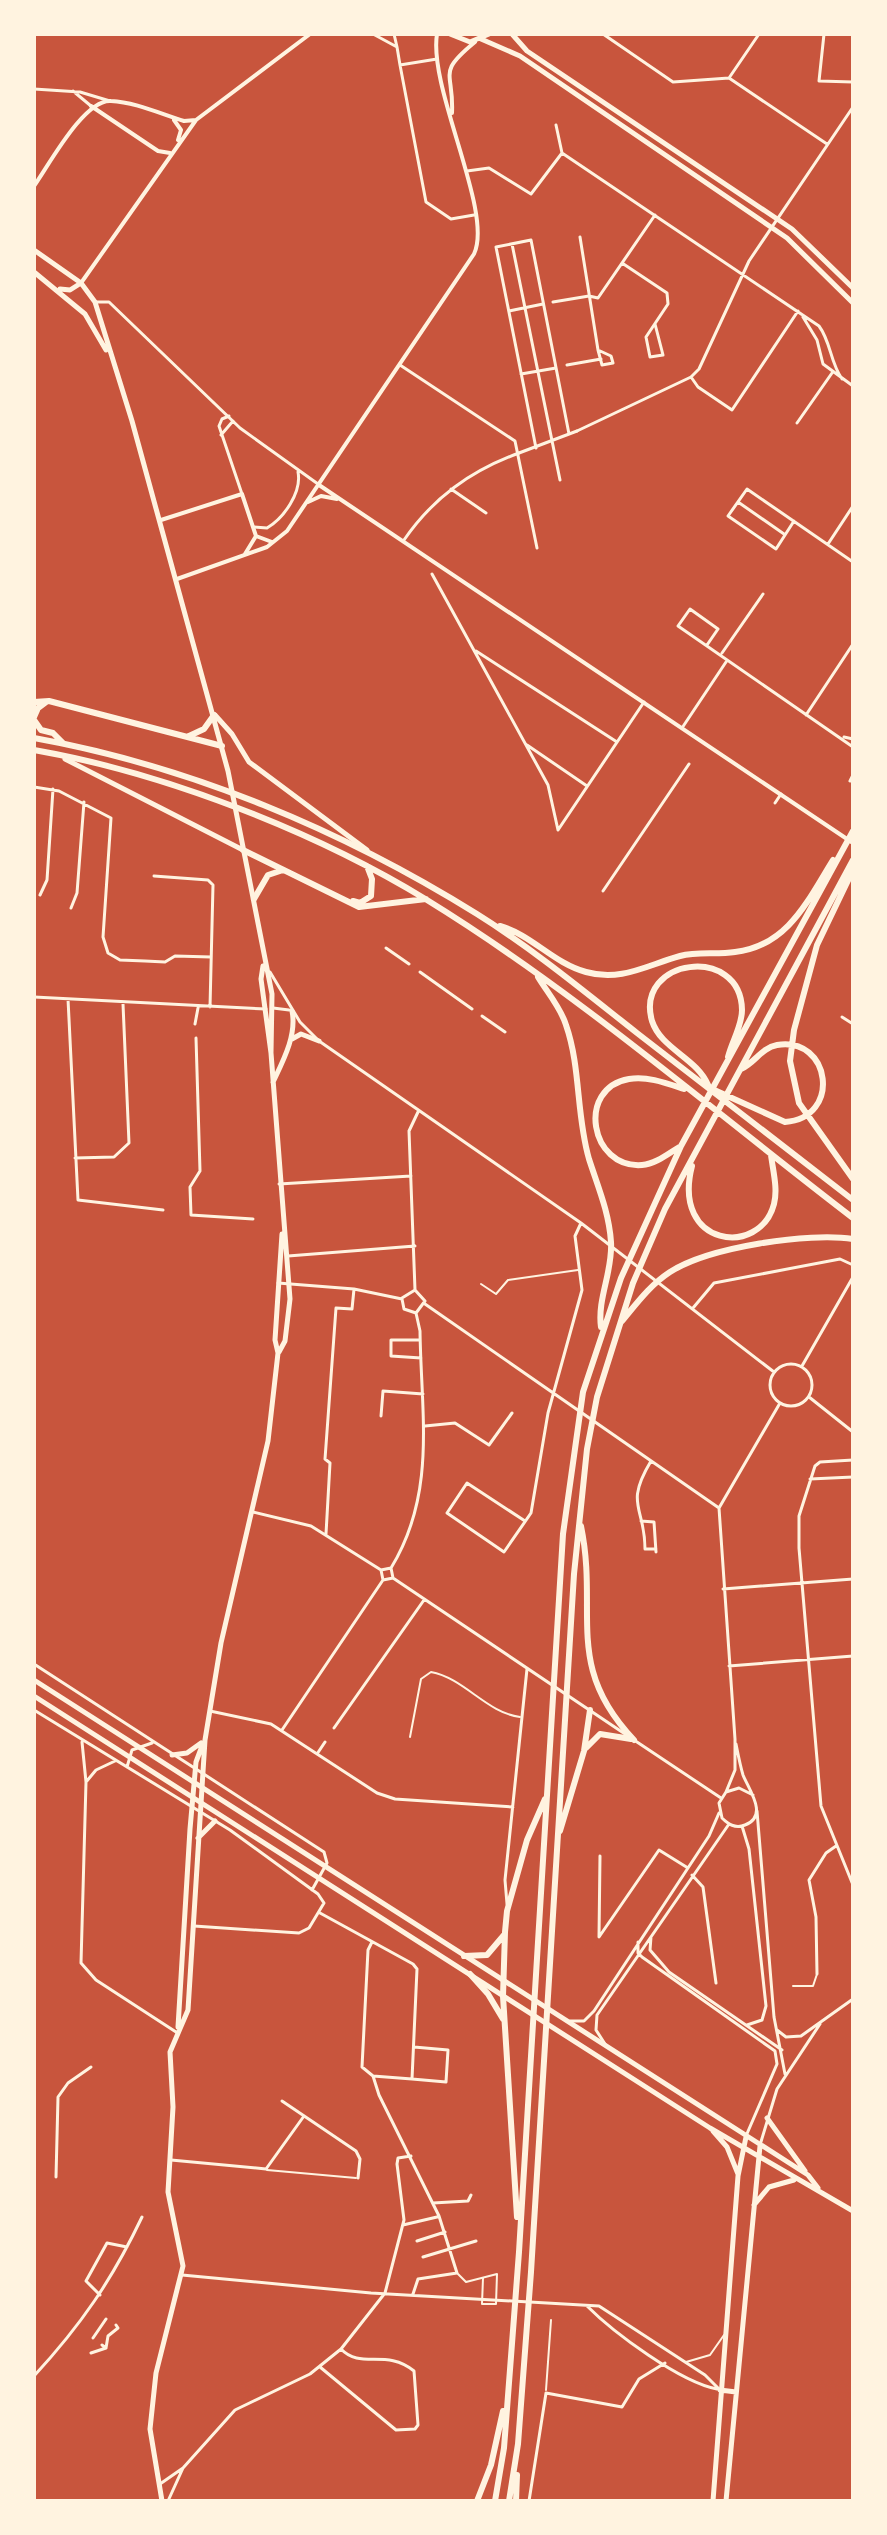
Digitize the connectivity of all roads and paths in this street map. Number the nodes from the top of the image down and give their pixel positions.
1 (310, 34) edge
2 (373, 34) edge
3 (394, 34) edge
4 (437, 34) edge
5 (450, 34) edge
6 (489, 34) edge
7 (512, 34) edge
8 (603, 34) edge
9 (750, 34) edge
10 (824, 34) edge
11 (757, 36) edge
12 (479, 40) junction
13 (397, 47) junction
14 (437, 59) junction
15 (400, 65) junction
16 (729, 78) junction
17 (853, 82) edge
18 (34, 89) edge
19 (73, 91) junction
20 (110, 101) junction
21 (91, 106) junction
22 (853, 107) edge
23 (452, 116) junction
24 (171, 117) junction
25 (196, 120) junction
26 (556, 125) dead end
27 (177, 143) junction
28 (827, 144) junction
29 (170, 153) junction
30 (562, 153) junction
31 (465, 171) junction
32 (34, 186) edge
33 (474, 215) junction
34 (655, 215) junction
35 (777, 219) junction
36 (771, 227) junction
37 (580, 237) dead end
38 (512, 244) junction
39 (34, 250) edge
40 (622, 263) junction
41 (34, 272) edge
42 (743, 274) junction
43 (81, 283) junction
44 (853, 288) edge
45 (59, 289) junction
46 (589, 296) junction
47 (95, 302) junction
48 (553, 302) dead end
49 (853, 303) edge
50 (543, 304) junction
51 (525, 308) junction
52 (509, 311) junction
53 (798, 311) junction
54 (655, 324) junction
55 (598, 350) junction
56 (111, 358) junction
57 (601, 359) junction
58 (400, 365) junction
59 (567, 365) dead end
60 (556, 368) junction
61 (538, 371) junction
62 (832, 373) junction
63 (521, 374) junction
64 (691, 377) junction
65 (842, 379) junction
66 (853, 386) edge
67 (229, 416) junction
68 (233, 421) junction
69 (797, 423) dead end
70 (569, 434) junction
71 (221, 435) junction
72 (552, 441) junction
73 (536, 448) junction
74 (519, 453) junction
75 (298, 472) junction
76 (560, 480) dead end
77 (319, 485) junction
78 (451, 489) junction
79 (242, 494) junction
80 (343, 500) junction
81 (738, 502) junction
82 (306, 504) junction
83 (853, 506) edge
84 (486, 513) dead end
85 (161, 520) junction
86 (794, 521) junction
87 (253, 527) junction
88 (785, 534) junction
89 (256, 536) junction
90 (404, 540) junction
91 (274, 542) junction
92 (828, 544) junction
93 (537, 548) dead end
94 (242, 556) junction
95 (853, 562) edge
96 (432, 574) dead end
97 (177, 579) junction
98 (763, 594) dead end
99 (853, 644) edge
100 (707, 645) junction
101 (473, 649) junction
102 (721, 654) junction
103 (726, 662) junction
104 (49, 701) junction
105 (34, 702) edge
106 (644, 702) junction
107 (214, 715) junction
108 (806, 715) junction
109 (34, 718) edge
110 (682, 728) junction
111 (189, 736) junction
112 (840, 736) junction
113 (34, 738) edge
114 (853, 739) edge
115 (617, 742) junction
116 (63, 743) junction
117 (524, 743) junction
118 (222, 746) junction
119 (853, 747) edge
120 (34, 750) edge
121 (57, 754) junction
122 (689, 764) dead end
123 (853, 775) edge
124 (850, 781) dead end
125 (587, 786) junction
126 (34, 787) edge
127 (53, 789) junction
128 (781, 794) junction
129 (84, 802) junction
130 (775, 803) dead end
131 (853, 831) edge
132 (853, 843) edge
133 (243, 850) junction
134 (841, 850) junction
135 (377, 858) junction
136 (853, 860) edge
137 (367, 866) junction
138 (286, 870) junction
139 (853, 870) edge
140 (154, 876) dead end
141 (603, 891) dead end
142 (40, 895) dead end
143 (254, 899) junction
144 (348, 899) junction
145 (426, 899) junction
146 (71, 908) dead end
147 (493, 924) junction
148 (386, 948) dead end
149 (211, 957) junction
150 (264, 962) junction
151 (409, 964) dead end
152 (420, 972) dead end
153 (536, 974) junction
154 (34, 997) edge
155 (68, 999) junction
156 (123, 1002) junction
157 (198, 1006) junction
158 (210, 1007) junction
159 (273, 1008) junction
160 (263, 1009) junction
161 (472, 1009) dead end
162 (292, 1011) junction
163 (482, 1016) dead end
164 (842, 1017) dead end
165 (195, 1024) dead end
166 (853, 1024) edge
167 (505, 1032) dead end
168 (196, 1038) dead end
169 (319, 1041) junction
170 (289, 1043) junction
171 (271, 1053) junction
172 (728, 1058) junction
173 (741, 1069) junction
174 (273, 1083) junction
175 (709, 1088) junction
176 (688, 1090) junction
177 (418, 1112) junction
178 (681, 1146) junction
179 (771, 1155) junction
180 (695, 1156) junction
181 (75, 1158) junction
182 (411, 1176) junction
183 (853, 1179) edge
184 (279, 1184) junction
185 (853, 1200) edge
186 (163, 1210) dead end
187 (853, 1218) edge
188 (253, 1219) dead end
189 (581, 1223) junction
190 (282, 1234) junction
191 (853, 1239) edge
192 (415, 1246) junction
193 (287, 1256) junction
194 (853, 1265) edge
195 (579, 1270) junction
196 (853, 1277) edge
197 (278, 1283) junction
198 (289, 1284) junction
199 (481, 1284) dead end
200 (354, 1289) junction
201 (415, 1290) junction
202 (402, 1299) junction
203 (425, 1304) junction
204 (693, 1308) junction
205 (416, 1313) junction
206 (617, 1327) junction
207 (601, 1330) junction
208 (420, 1340) junction
209 (278, 1353) junction
210 (421, 1358) junction
211 (802, 1366) junction
212 (774, 1372) junction
213 (553, 1392) junction
214 (423, 1394) junction
215 (809, 1397) junction
216 (780, 1403) junction
217 (512, 1413) dead end
218 (381, 1416) dead end
219 (425, 1426) junction
220 (853, 1432) edge
221 (853, 1460) edge
222 (651, 1461) junction
223 (853, 1477) edge
224 (810, 1479) junction
225 (719, 1508) junction
226 (253, 1512) junction
227 (579, 1517) junction
228 (525, 1521) junction
229 (641, 1521) junction
230 (326, 1534) junction
231 (391, 1568) junction
232 (381, 1570) junction
233 (393, 1578) junction
234 (853, 1579) edge
235 (383, 1580) junction
236 (803, 1582) junction
237 (723, 1589) junction
238 (424, 1600) junction
239 (853, 1656) edge
240 (809, 1659) junction
241 (34, 1664) edge
242 (729, 1666) junction
243 (527, 1669) junction
244 (34, 1680) edge
245 (34, 1696) edge
246 (34, 1710) edge
247 (590, 1710) junction
248 (210, 1711) junction
249 (521, 1717) junction
250 (334, 1728) dead end
251 (282, 1730) junction
252 (410, 1737) dead end
253 (79, 1739) junction
254 (735, 1739) junction
255 (205, 1740) junction
256 (634, 1740) junction
257 (325, 1742) dead end
258 (156, 1744) junction
259 (584, 1751) junction
260 (317, 1754) junction
261 (172, 1755) junction
262 (115, 1761) junction
263 (127, 1768) junction
264 (195, 1771) junction
265 (203, 1776) junction
266 (86, 1782) junction
267 (726, 1792) junction
268 (546, 1795) junction
269 (753, 1795) junction
270 (721, 1798) junction
271 (513, 1807) junction
272 (192, 1808) junction
273 (757, 1811) junction
274 (200, 1812) junction
275 (719, 1813) junction
276 (215, 1821) junction
277 (729, 1824) junction
278 (742, 1826) junction
279 (557, 1838) junction
280 (197, 1839) junction
281 (836, 1846) junction
282 (600, 1856) dead end
283 (688, 1868) junction
284 (692, 1875) junction
285 (853, 1885) edge
286 (312, 1890) junction
287 (185, 1911) junction
288 (507, 1911) junction
289 (320, 1913) junction
290 (194, 1926) junction
291 (654, 1930) junction
292 (505, 1932) junction
293 (372, 1942) junction
294 (638, 1942) junction
295 (638, 1953) junction
296 (464, 1956) junction
297 (470, 1974) junction
298 (817, 1974) joint
299 (504, 1981) junction
300 (716, 1983) dead end
301 (793, 1986) dead end
302 (503, 1996) junction
303 (853, 1999) edge
304 (567, 2020) junction
305 (820, 2024) junction
306 (747, 2025) junction
307 (506, 2026) junction
308 (177, 2030) junction
309 (777, 2030) junction
310 (413, 2047) junction
311 (608, 2047) junction
312 (782, 2050) junction
313 (91, 2067) dead end
314 (785, 2074) junction
315 (373, 2076) junction
316 (412, 2079) junction
317 (282, 2101) dead end
318 (304, 2116) junction
319 (767, 2118) junction
320 (710, 2128) junction
321 (746, 2137) junction
322 (760, 2146) junction
323 (744, 2147) junction
324 (411, 2156) junction
325 (758, 2156) junction
326 (168, 2160) junction
327 (266, 2169) junction
328 (808, 2175) junction
329 (738, 2176) junction
330 (56, 2177) dead end
331 (358, 2178) joint
332 (796, 2180) junction
333 (819, 2190) junction
334 (471, 2195) dead end
335 (433, 2203) junction
336 (752, 2210) junction
337 (853, 2211) edge
338 (439, 2216) junction
339 (142, 2217) dead end
340 (403, 2225) junction
341 (445, 2232) junction
342 (417, 2241) dead end
343 (476, 2241) dead end
344 (128, 2247) junction
345 (451, 2249) junction
346 (519, 2252) junction
347 (423, 2257) dead end
348 (457, 2273) junction
349 (182, 2275) junction
350 (483, 2278) junction
351 (385, 2293) junction
352 (413, 2294) junction
353 (100, 2295) junction
354 (587, 2306) junction
355 (106, 2319) dead end
356 (551, 2320) dead end
357 (116, 2325) dead end
358 (725, 2334) junction
359 (93, 2338) dead end
360 (341, 2349) junction
361 (91, 2353) dead end
362 (684, 2362) junction
363 (665, 2363) junction
364 (320, 2367) junction
365 (34, 2376) edge
366 (509, 2388) junction
367 (720, 2390) junction
368 (736, 2392) junction
369 (546, 2393) junction
370 (517, 2455) junction
371 (183, 2468) junction
372 (160, 2484) junction
373 (174, 2486) junction
374 (165, 2501) edge
375 (477, 2501) edge
376 (495, 2501) edge
377 (509, 2501) edge
378 (516, 2501) edge
379 (529, 2501) edge
380 (713, 2501) edge
381 (726, 2501) edge

1 - 25 street
2 - 13 street
3 - 13 street
4 - 14 street
5 - 12 main road
6 - 12 main road
7 - 35 main road
8 - 16 street
9 - 11 lane
10 - 17 street
11 - 16 street
12 - 23 street
12 - 36 main road
13 - 15 street
14 - 15 street
14 - 23 street
15 - 33 street
16 - 28 street
18 - 19 street
19 - 20 street
19 - 21 street
20 - 21 street
20 - 24 street
21 - 29 street
21 - 32 street
22 - 28 street
23 - 31 street
24 - 25 street
24 - 27 street
25 - 27 street
26 - 30 street
27 - 29 street
28 - 35 street
29 - 43 street
30 - 31 street
30 - 34 street
31 - 33 street
33 - 58 street
34 - 40 street
34 - 42 street
35 - 36 street
35 - 44 main road
36 - 42 street
36 - 49 main road
37 - 46 street
38 - 50 street
38 - 51 street
38 - 52 street
39 - 43 main road
40 - 46 street
40 - 54 street
41 - 45 main road
42 - 53 street
42 - 64 street
43 - 45 main road
43 - 47 main road
45 - 56 main road
46 - 48 street
46 - 55 street
47 - 56 main road
47 - 67 street
50 - 51 street
50 - 60 street
51 - 52 street
51 - 61 street
52 - 63 street
53 - 62 street
53 - 64 street
53 - 65 street
54 - 54 street
55 - 57 street
55 - 57 street
56 - 85 main road
57 - 59 street
58 - 74 street
58 - 77 street
60 - 61 street
60 - 70 street
61 - 63 street
61 - 72 street
62 - 65 street
62 - 69 street
63 - 73 street
64 - 70 street
65 - 66 street
67 - 68 street
67 - 71 street
68 - 71 street
68 - 75 street
70 - 72 street
71 - 79 street
72 - 73 street
72 - 76 street
73 - 74 street
74 - 78 street
74 - 93 street
75 - 77 street
75 - 87 street
77 - 80 street
77 - 82 street
78 - 84 street
78 - 90 street
79 - 85 street
79 - 87 street
80 - 82 street
80 - 90 street
81 - 86 street
81 - 88 street
81 - 88 street
82 - 91 street
83 - 92 street
85 - 97 main road
86 - 88 street
86 - 92 street
87 - 89 street
89 - 91 street
89 - 94 street
90 - 106 street
91 - 94 street
92 - 95 street
94 - 97 street
96 - 101 street
97 - 107 main road
98 - 102 street
99 - 108 street
100 - 100 street
100 - 102 street
101 - 115 street
101 - 117 street
102 - 103 street
103 - 108 street
103 - 110 street
104 - 105 highway
104 - 109 highway
104 - 111 highway
106 - 110 street
106 - 115 street
107 - 111 highway
107 - 118 main road
107 - 135 main road
108 - 112 street
109 - 116 highway
110 - 128 street
111 - 118 highway
112 - 114 street
112 - 119 street
113 - 116 highway
115 - 125 street
116 - 135 highway
117 - 125 street
117 - 125 street
118 - 133 main road
120 - 121 highway
121 - 133 main road
121 - 137 highway
122 - 141 street
123 - 124 street
126 - 127 street
127 - 129 street
127 - 142 street
128 - 130 street
128 - 132 street
129 - 146 street
129 - 149 street
131 - 134 highway
133 - 138 highway
133 - 143 main road
134 - 147 highway
134 - 172 highway
135 - 147 highway
136 - 173 highway
137 - 144 highway
137 - 145 highway
138 - 143 highway
138 - 144 highway
139 - 183 highway
140 - 149 street
143 - 150 main road
144 - 145 highway
145 - 153 highway
147 - 175 highway
148 - 151 street
149 - 158 street
150 - 159 main road
150 - 160 main road
150 - 162 street
152 - 161 street
153 - 176 highway
153 - 207 highway
154 - 155 street
155 - 156 street
155 - 181 street
156 - 157 street
156 - 181 street
157 - 158 street
157 - 165 street
158 - 160 street
159 - 160 street
159 - 162 street
159 - 171 main road
160 - 171 main road
162 - 169 street
162 - 170 main road
163 - 167 street
164 - 166 street
168 - 188 street
169 - 170 main road
169 - 177 street
170 - 174 main road
171 - 174 main road
172 - 175 highway
172 - 178 highway
173 - 175 highway
173 - 180 highway
174 - 184 main road
175 - 185 highway
176 - 178 highway
176 - 179 highway
177 - 182 street
177 - 189 street
178 - 207 highway
179 - 180 highway
179 - 187 highway
180 - 206 highway
181 - 186 street
182 - 184 street
182 - 192 street
184 - 190 main road
189 - 195 street
189 - 204 street
190 - 193 main road
190 - 197 main road
191 - 206 highway
192 - 193 street
192 - 201 street
193 - 198 main road
194 - 204 street
195 - 199 lane
195 - 213 street
196 - 211 street
197 - 198 street
197 - 209 main road
198 - 200 street
198 - 209 main road
200 - 202 street
200 - 230 street
201 - 202 street
201 - 203 street
202 - 205 street
203 - 205 street
203 - 213 street
204 - 212 street
205 - 208 street
206 - 227 highway
207 - 268 highway
208 - 210 street
208 - 210 street
209 - 226 main road
210 - 214 street
211 - 212 street
211 - 215 street
212 - 216 street
213 - 222 street
213 - 228 street
214 - 218 street
214 - 219 street
215 - 216 street
215 - 220 street
216 - 225 street
217 - 219 street
219 - 231 street
221 - 224 street
222 - 225 street
222 - 229 street
223 - 224 street
224 - 236 street
225 - 237 street
226 - 230 street
226 - 248 main road
227 - 256 highway
227 - 279 highway
228 - 228 street
229 - 229 street
230 - 232 street
231 - 232 street
231 - 233 street
232 - 235 street
233 - 235 street
233 - 238 street
234 - 236 street
235 - 251 street
236 - 237 street
236 - 240 street
237 - 242 street
238 - 243 street
238 - 250 street
239 - 240 street
240 - 242 street
240 - 281 street
241 - 258 street
242 - 254 street
243 - 247 street
243 - 249 street
244 - 296 main road
245 - 297 main road
246 - 253 street
247 - 256 street
247 - 259 highway
248 - 251 street
248 - 255 main road
249 - 252 lane
249 - 271 street
251 - 260 street
253 - 262 street
253 - 266 street
254 - 267 street
254 - 269 street
255 - 261 main road
255 - 264 main road
255 - 265 main road
256 - 259 highway
256 - 270 street
257 - 260 street
258 - 261 street
258 - 263 street
259 - 279 highway
260 - 271 street
261 - 264 street
262 - 263 street
262 - 266 street
263 - 272 street
264 - 265 street
264 - 272 main road
265 - 274 main road
265 - 286 street
266 - 308 street
267 - 269 street
267 - 270 street
268 - 288 highway
268 - 346 highway
269 - 273 street
270 - 275 street
271 - 288 street
272 - 274 street
272 - 287 main road
273 - 278 street
273 - 309 street
274 - 276 street
274 - 280 main road
275 - 277 street
275 - 283 street
276 - 280 main road
276 - 286 street
277 - 278 street
277 - 284 street
278 - 306 street
279 - 370 highway
280 - 290 main road
281 - 285 street
281 - 298 street
282 - 283 street
283 - 294 street
284 - 291 street
284 - 300 street
286 - 289 street
287 - 290 main road
287 - 308 main road
288 - 292 highway
289 - 290 street
289 - 293 street
290 - 308 main road
291 - 295 street
291 - 306 street
292 - 296 highway
292 - 299 highway
293 - 310 street
293 - 315 street
294 - 295 street
294 - 304 street
295 - 311 street
295 - 321 street
296 - 299 main road
297 - 302 main road
297 - 307 highway
298 - 301 lane
299 - 302 highway
299 - 304 main road
302 - 307 highway
302 - 320 main road
303 - 305 street
304 - 311 main road
305 - 309 street
305 - 314 street
306 - 312 street
307 - 346 highway
308 - 326 main road
309 - 312 street
310 - 316 street
310 - 316 street
311 - 321 main road
312 - 314 street
313 - 330 street
314 - 319 street
315 - 316 street
315 - 324 street
317 - 318 street
318 - 327 street
318 - 331 street
319 - 322 street
319 - 328 main road
320 - 323 main road
320 - 329 main road
321 - 322 main road
321 - 323 main road
322 - 325 main road
322 - 328 main road
323 - 325 main road
323 - 329 main road
324 - 335 street
324 - 340 street
325 - 332 main road
325 - 336 main road
326 - 327 street
326 - 349 main road
327 - 331 lane
328 - 333 main road
329 - 358 main road
332 - 333 main road
332 - 336 main road
333 - 337 main road
334 - 335 street
335 - 338 street
336 - 368 main road
338 - 340 street
338 - 341 street
339 - 344 street
340 - 351 street
341 - 342 street
341 - 345 street
343 - 345 street
344 - 353 street
344 - 353 street
345 - 347 street
345 - 348 street
346 - 366 highway
348 - 350 lane
348 - 352 street
349 - 351 street
349 - 372 main road
350 - 350 lane
351 - 352 street
351 - 360 street
352 - 354 street
353 - 365 street
354 - 362 street
354 - 363 street
355 - 359 street
356 - 369 lane
357 - 361 street
358 - 362 lane
358 - 367 main road
360 - 364 street
360 - 364 street
362 - 367 street
363 - 367 street
363 - 369 street
364 - 371 street
366 - 375 highway
366 - 376 highway
367 - 368 main road
367 - 380 main road
368 - 381 main road
369 - 379 street
370 - 377 highway
370 - 378 highway
371 - 372 street
371 - 373 street
372 - 373 street
372 - 374 main road
373 - 374 street

